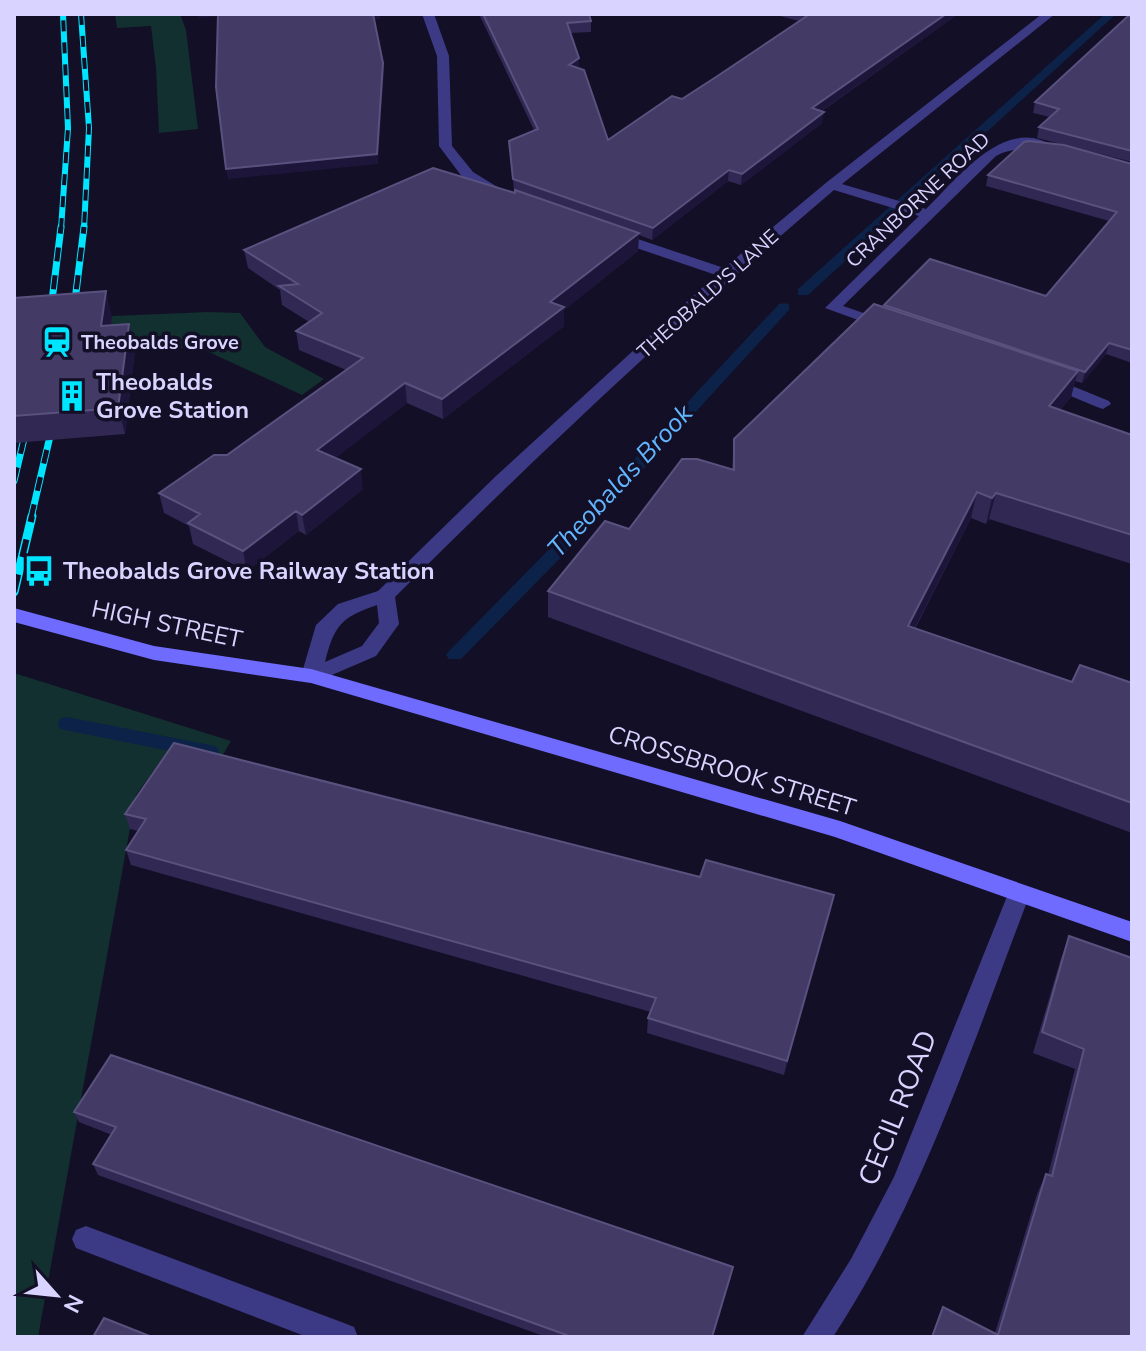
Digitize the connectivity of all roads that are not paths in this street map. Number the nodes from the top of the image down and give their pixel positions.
1 (428, 14) edge
2 (1049, 14) edge
3 (1060, 150) edge
4 (832, 185) junction
5 (516, 201) edge
6 (928, 214) junction
7 (602, 232) edge
8 (726, 274) junction
9 (901, 331) edge
10 (1029, 374) edge
11 (1103, 404) dead end
12 (385, 595) junction
13 (14, 615) edge
14 (311, 676) junction
15 (1019, 894) junction
16 (1132, 932) edge
17 (86, 1239) dead end
18 (344, 1337) edge
19 (816, 1337) edge

1 - 5 street
2 - 4 street, THEOBALD'S LANE
3 - 6 street, CRANBORNE ROAD
4 - 6 street
4 - 8 street, THEOBALD'S LANE
6 - 9 street, CRANBORNE ROAD
7 - 8 street
8 - 12 street, THEOBALD'S LANE
10 - 11 street
12 - 14 street, THEOBALD'S LANE
12 - 14 street
13 - 14 main road, HIGH STREET
14 - 15 main road, CROSSBROOK STREET
15 - 16 main road, CROSSBROOK STREET
15 - 19 street, CECIL ROAD
17 - 18 street

